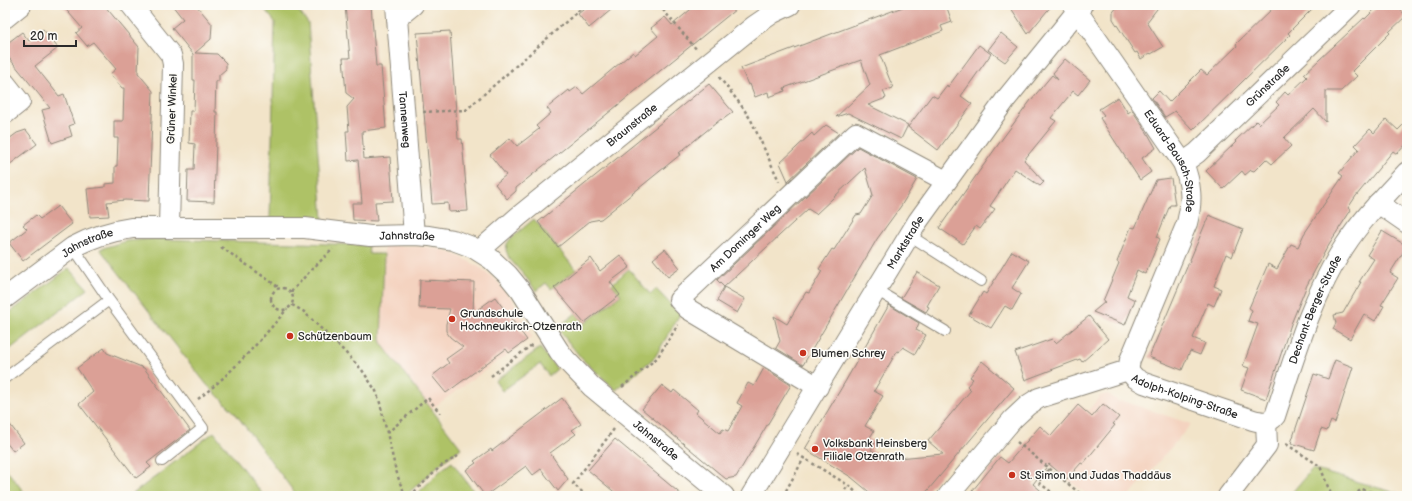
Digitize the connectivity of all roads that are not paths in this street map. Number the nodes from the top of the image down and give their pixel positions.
1 (21, 5) edge
2 (131, 5) edge
3 (413, 5) edge
4 (1351, 5) edge
5 (785, 6) edge
6 (1078, 7) edge
7 (397, 12) edge
8 (5, 18) edge
9 (5, 83) edge
10 (5, 114) edge
11 (1182, 163) junction
12 (1407, 172) edge
13 (946, 181) junction
14 (1378, 202) junction
15 (1407, 224) edge
16 (169, 227) junction
17 (414, 235) junction
18 (909, 235) junction
19 (73, 247) junction
20 (479, 251) junction
21 (981, 281) dead end
22 (876, 290) junction
23 (5, 298) edge
24 (109, 300) junction
25 (945, 331) dead end
26 (1128, 370) junction
27 (5, 378) edge
28 (818, 387) junction
29 (1266, 422) junction
30 (162, 461) dead end
31 (724, 496) edge
32 (751, 496) edge
33 (948, 496) edge
34 (1228, 496) edge

1 - 8 street
2 - 16 street, Grüner Winkel
3 - 7 street
4 - 11 street, Grünstraße
5 - 20 street, Braunstraße
6 - 11 street, Eduard-Bausch-Straße
6 - 13 street, Marktstraße
7 - 17 street, Tannenweg
9 - 10 street
11 - 26 street, Eduard-Bausch-Straße
12 - 14 street, Dechant-Berger-Straße
13 - 18 street, Marktstraße
13 - 28 street, Am Dominger Weg
14 - 15 street
14 - 29 street, Dechant-Berger-Straße
16 - 17 street, Jahnstraße
16 - 19 street, Jahnstraße
17 - 20 street, Jahnstraße
18 - 21 lane
18 - 22 street, Marktstraße
19 - 23 street, Jahnstraße
19 - 24 lane
20 - 31 street, Jahnstraße
22 - 25 lane
22 - 28 street, Marktstraße
24 - 27 lane
24 - 30 lane
26 - 29 street, Adolph-Kolping-Straße
26 - 33 street, Adolph-Kolping-Straße
28 - 32 street, Marktstraße
29 - 34 street

